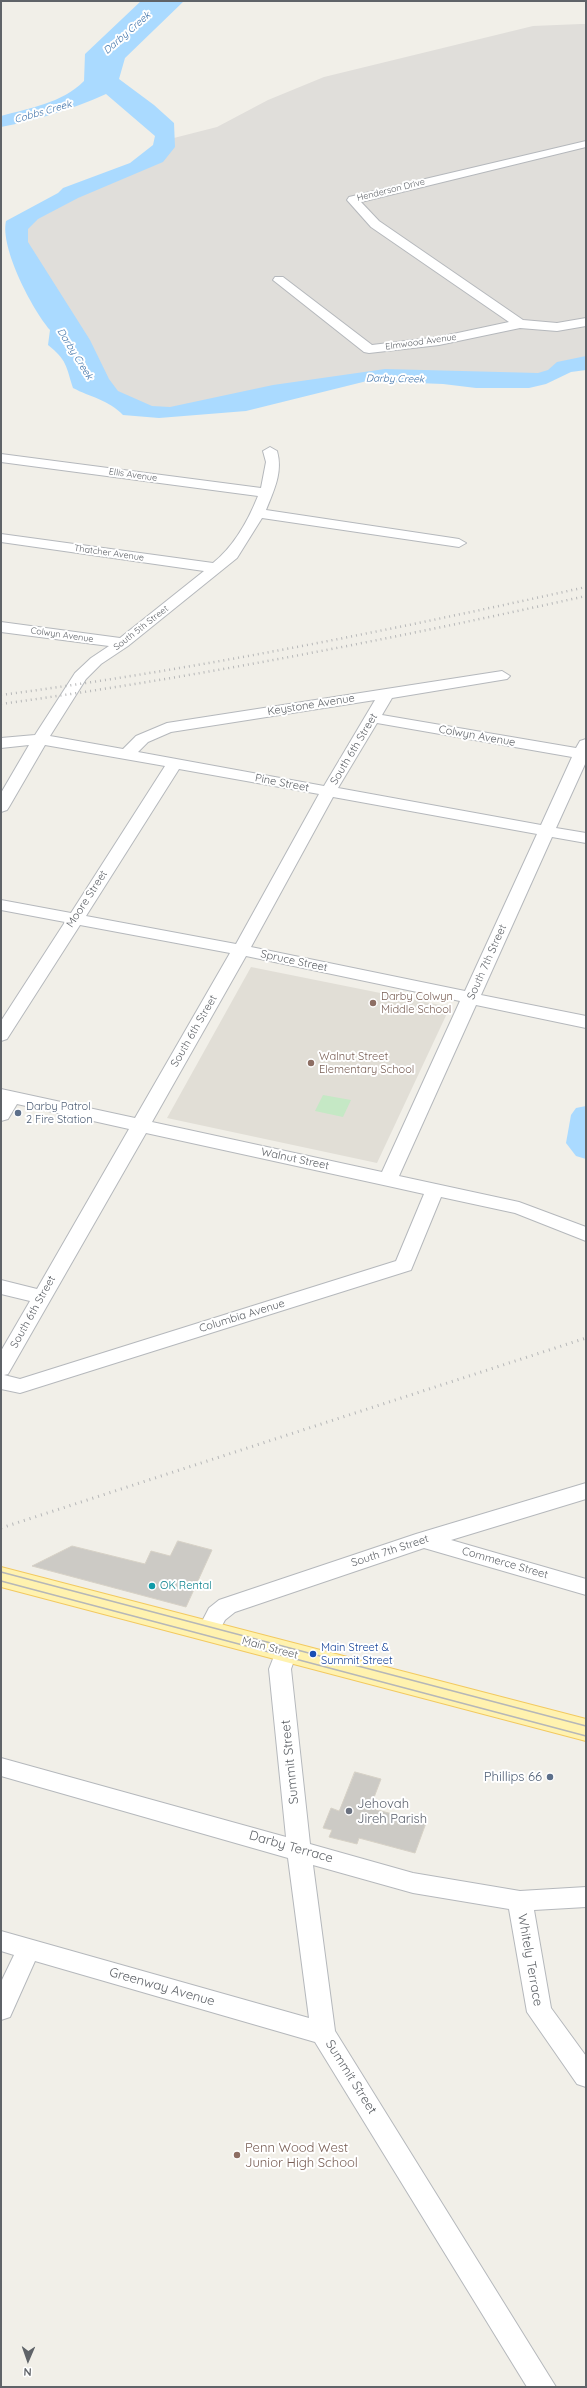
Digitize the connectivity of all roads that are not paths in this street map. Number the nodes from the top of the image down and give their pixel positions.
1 (586, 144) edge
2 (279, 280) dead end
3 (586, 322) edge
4 (520, 324) junction
5 (270, 451) dead end
6 (1, 458) edge
7 (266, 493) junction
8 (258, 514) junction
9 (1, 538) edge
10 (459, 543) dead end
11 (217, 568) junction
12 (1, 626) edge
13 (123, 643) junction
14 (502, 676) dead end
15 (387, 693) junction
16 (372, 718) junction
17 (40, 739) junction
18 (1, 744) edge
19 (584, 749) edge
20 (128, 753) junction
21 (175, 763) junction
22 (328, 792) junction
23 (1, 807) edge
24 (547, 830) junction
25 (586, 838) edge
26 (1, 904) edge
27 (74, 919) junction
28 (241, 950) junction
29 (470, 999) junction
30 (586, 1022) edge
31 (1, 1035) edge
32 (6, 1096) edge
33 (1, 1115) edge
34 (140, 1126) junction
35 (388, 1180) junction
36 (435, 1190) junction
37 (586, 1234) edge
38 (1, 1287) edge
39 (42, 1296) junction
40 (1, 1369) edge
41 (1, 1382) edge
42 (586, 1491) edge
43 (424, 1540) junction
44 (1, 1577) edge
45 (586, 1587) edge
46 (208, 1631) junction
47 (286, 1652) junction
48 (586, 1730) edge
49 (1, 1767) edge
50 (300, 1849) junction
51 (586, 1897) edge
52 (520, 1901) junction
53 (1, 1941) edge
54 (29, 1948) junction
55 (1, 2009) edge
56 (324, 2033) junction
57 (586, 2076) edge
58 (542, 2387) edge

1 - 4 street, Henderson Drive
2 - 4 street, Elmwood Avenue
3 - 4 street, Elmwood Avenue
5 - 7 street, South 5th Street
6 - 7 street, Ellis Avenue
7 - 8 street, South 5th Street
8 - 10 street
8 - 11 street, South 5th Street
9 - 11 street, Thatcher Avenue
11 - 13 street, South 5th Street
12 - 13 street, Colwyn Avenue
13 - 17 street, South 5th Street
14 - 15 street, Keystone Avenue
15 - 16 street, South 6th Street
15 - 20 street, Keystone Avenue
16 - 19 street, Colwyn Avenue
16 - 22 street, South 6th Street
17 - 18 street, Pine Street
17 - 20 street, Pine Street
17 - 23 street, South 5th Street
19 - 24 street, South 7th Street
20 - 21 street, Pine Street
21 - 22 street, Pine Street
21 - 27 street, Moore Street
22 - 24 street, Pine Street
22 - 28 street, South 6th Street
24 - 25 street, Pine Street
24 - 29 street, South 7th Street
26 - 27 street, Spruce Street
27 - 28 street, Spruce Street
27 - 31 street, Moore Street
28 - 29 street, Spruce Street
28 - 34 street, South 6th Street
29 - 30 street, Spruce Street
29 - 35 street, South 7th Street
32 - 33 street
32 - 34 street, Walnut Street
34 - 35 street, Walnut Street
34 - 39 street, South 6th Street
35 - 36 street, Walnut Street
36 - 37 street, Walnut Street
36 - 41 street, Columbia Avenue
38 - 39 street
39 - 40 street, South 6th Street
42 - 43 street, South 7th Street
43 - 45 street, Commerce Street
43 - 46 street, South 7th Street
44 - 46 main road, Main Street
46 - 47 main road, Main Street
47 - 48 main road, Main Street
47 - 50 street, Summit Street
49 - 50 street, Darby Terrace
50 - 52 street, Darby Terrace
50 - 56 street, Summit Street
51 - 52 street, Darby Terrace
52 - 57 street, Whitely Terrace
53 - 54 street, Greenway Avenue
54 - 55 street
54 - 56 street, Greenway Avenue
56 - 58 street, Summit Street

